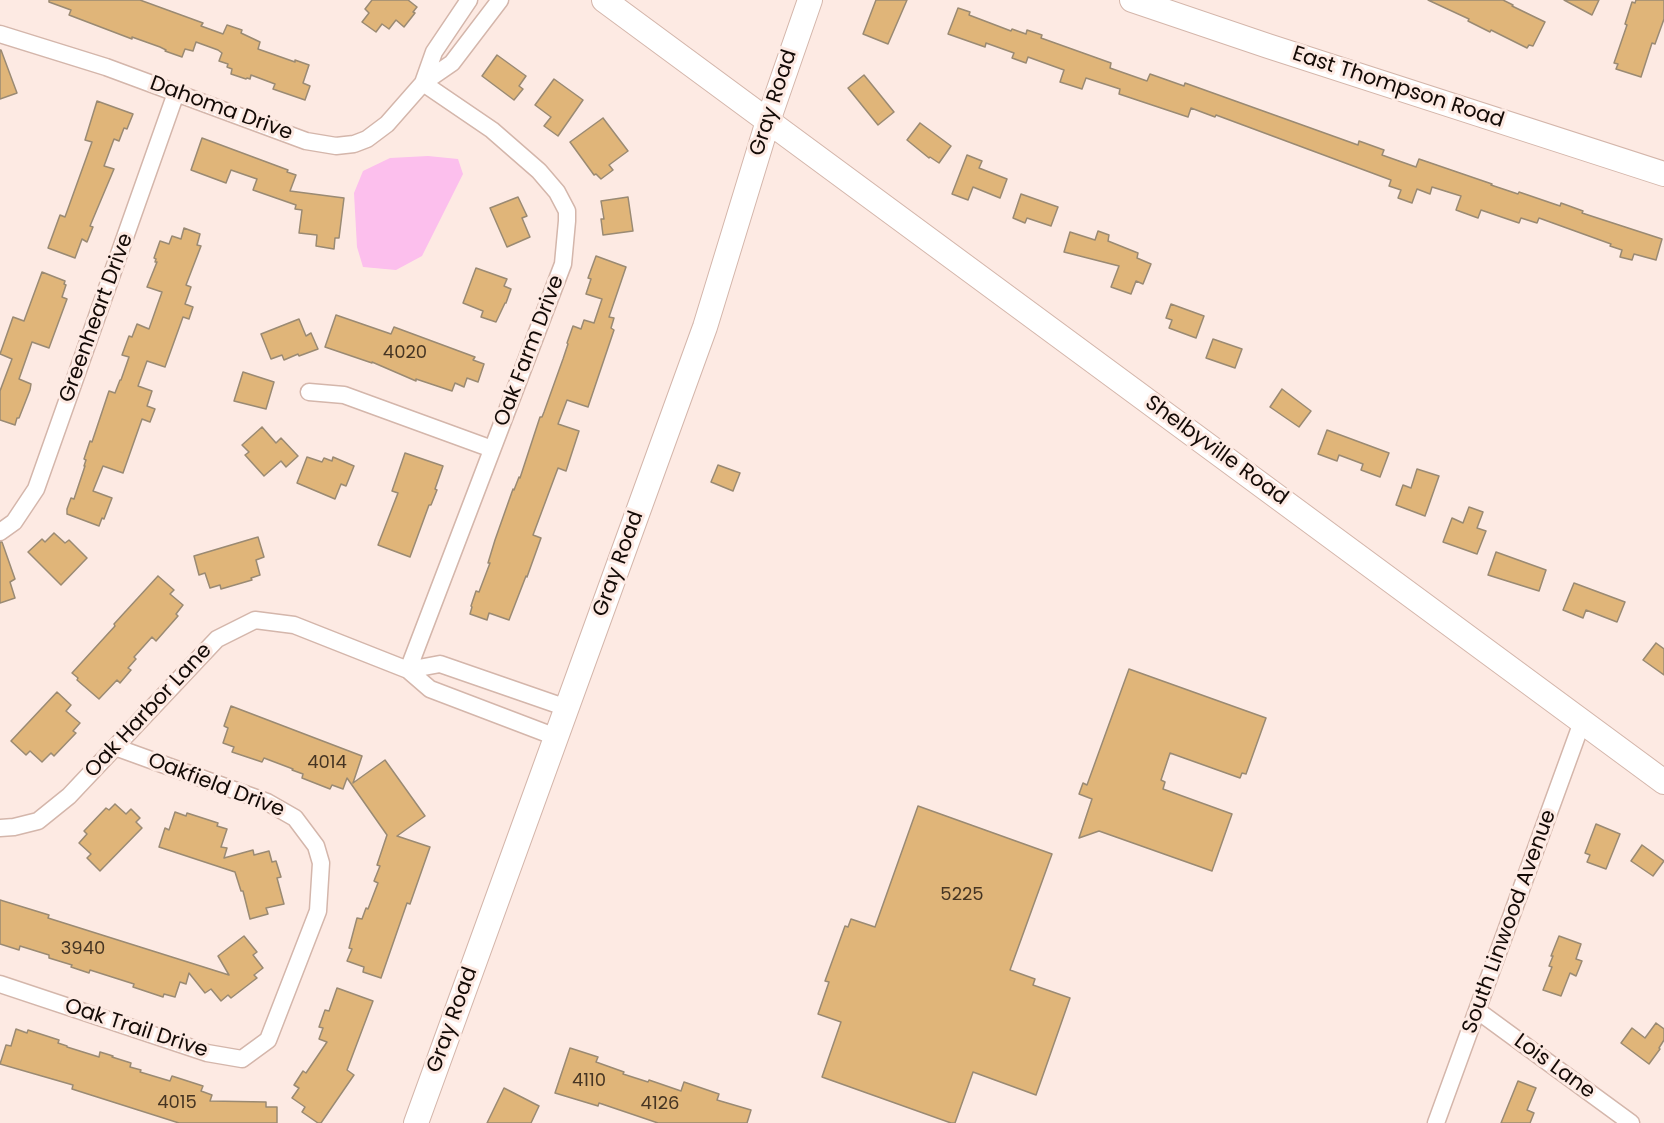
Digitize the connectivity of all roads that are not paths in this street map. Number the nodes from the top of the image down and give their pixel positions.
1 (470, 0) edge
2 (500, 0) edge
3 (604, 0) edge
4 (810, 0) edge
5 (1132, 0) edge
6 (0, 34) edge
7 (423, 83) junction
8 (176, 93) junction
9 (768, 121) junction
10 (1664, 174) edge
11 (309, 392) dead end
12 (492, 449) junction
13 (0, 532) edge
14 (408, 670) junction
15 (567, 708) junction
16 (1582, 722) junction
17 (556, 737) junction
18 (115, 747) junction
19 (1664, 782) edge
20 (0, 828) edge
21 (0, 984) edge
22 (1478, 1011) junction
23 (268, 1040) joint
24 (416, 1123) edge
25 (1436, 1123) edge
26 (1631, 1123) edge

1 - 7 street, Dahoma Drive
2 - 7 street, Dahoma Drive
3 - 9 main road
4 - 9 main road, Gray Road
5 - 10 main road, East Thompson Road
6 - 8 street, Dahoma Drive
7 - 8 street, Dahoma Drive
7 - 12 street, Oak Farm Drive
8 - 13 street, Greenheart Drive
9 - 15 main road, Gray Road
9 - 16 main road, Shelbyville Road
11 - 12 street
12 - 14 street, Oak Farm Drive
14 - 15 street
14 - 17 street, Oak Harbor Lane
14 - 18 street, Oak Harbor Lane
15 - 17 main road, Gray Road
16 - 19 main road, Shelbyville Road
16 - 22 street, South Linwood Avenue
17 - 24 main road, Gray Road
18 - 20 street, Oak Harbor Lane
18 - 23 street, Oakfield Drive
21 - 23 street, Oak Trail Drive
22 - 25 street, South Linwood Avenue
22 - 26 street, Lois Lane

